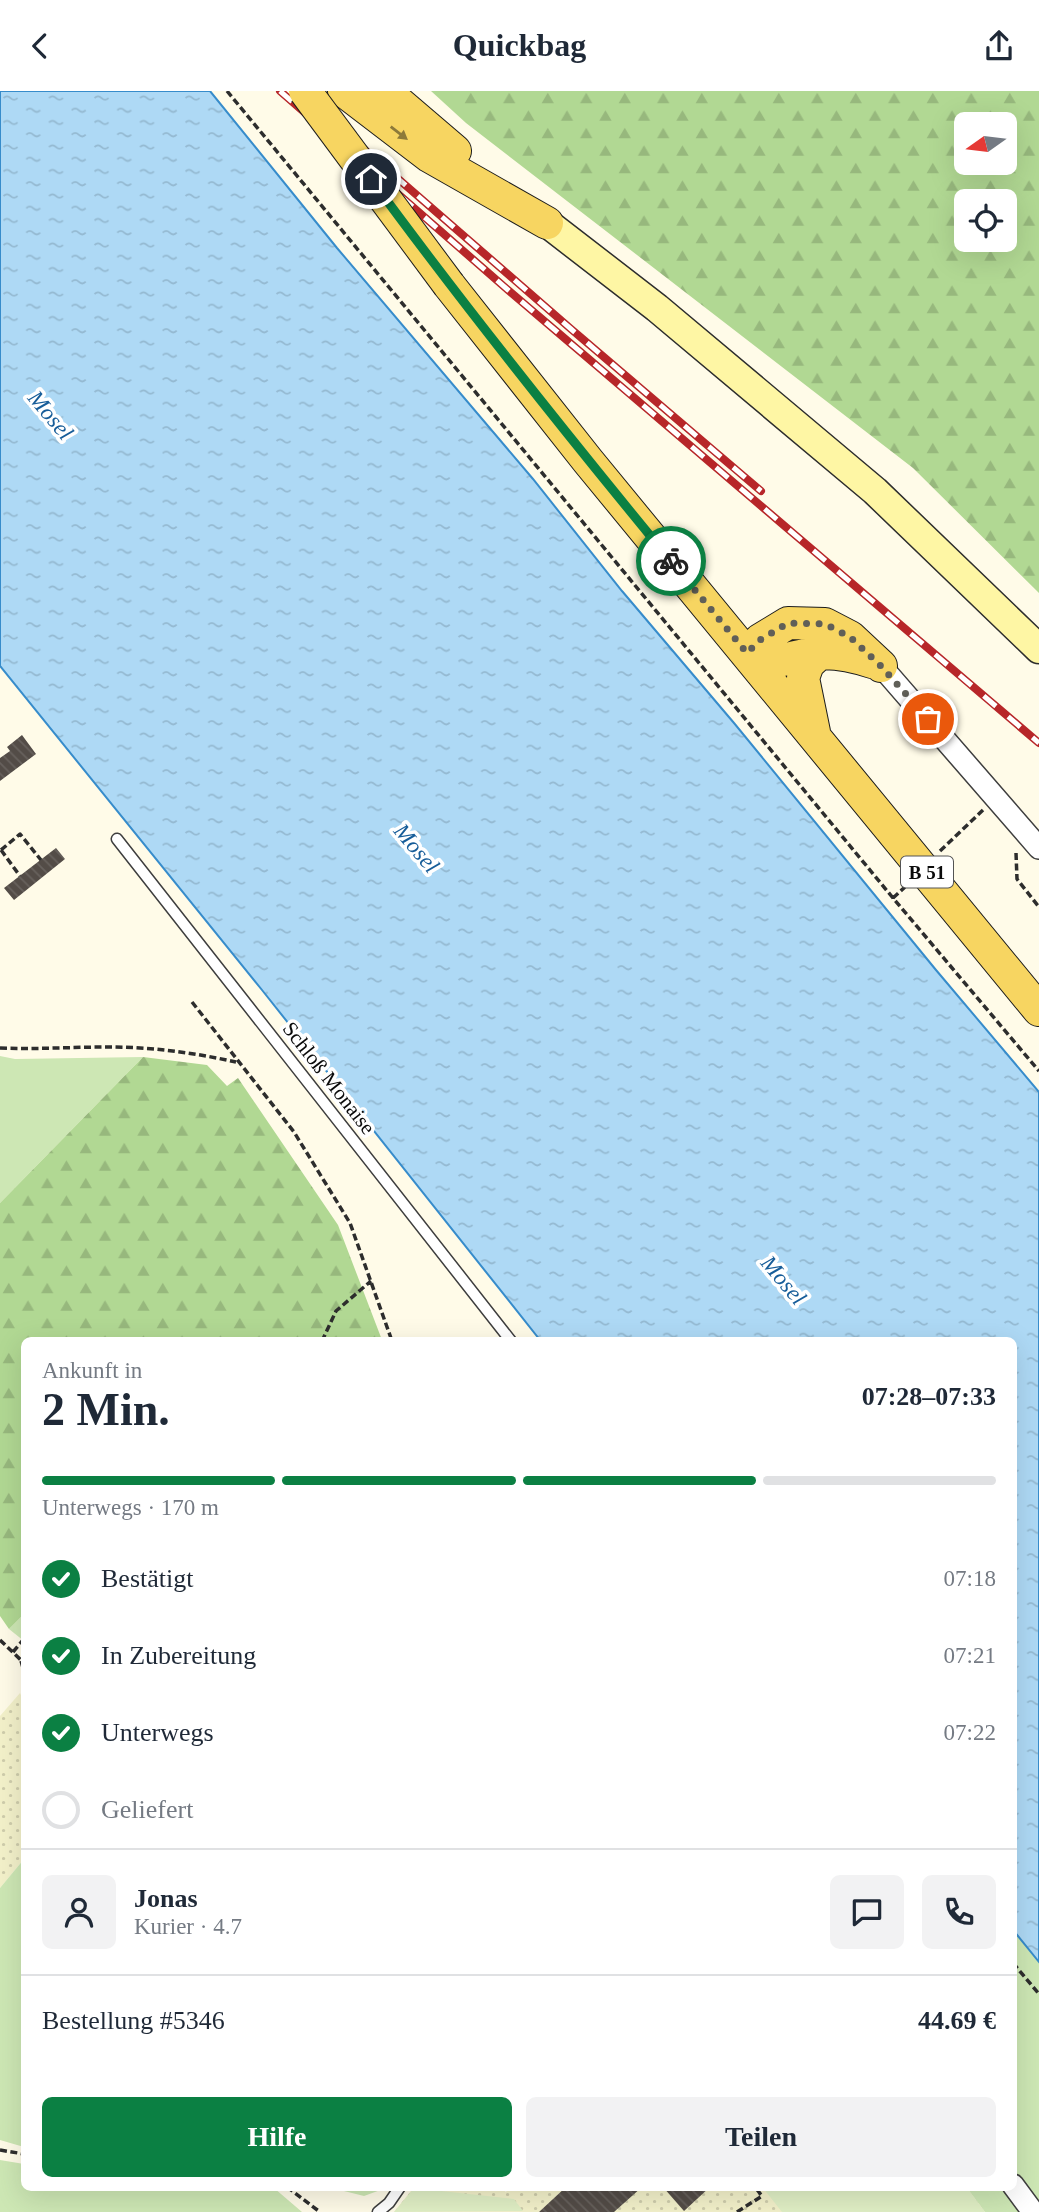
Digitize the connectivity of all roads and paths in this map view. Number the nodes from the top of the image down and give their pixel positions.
1 (227, 91) edge
2 (305, 91) edge
3 (345, 91) edge
4 (386, 91) edge
5 (547, 223) junction
6 (1039, 649) edge
7 (820, 653) junction
8 (752, 660) junction
9 (881, 666) junction
10 (814, 735) junction
11 (996, 797) junction
12 (117, 839) dead end
13 (1039, 848) edge
14 (1, 850) edge
15 (1016, 851) dead end
16 (939, 853) dead end
17 (41, 860) dead end
18 (20, 876) dead end
19 (905, 887) dead end
20 (893, 898) junction
21 (1039, 907) edge
22 (192, 1002) dead end
23 (1039, 1010) edge
24 (0, 1048) edge
25 (238, 1062) junction
26 (1039, 1071) edge
27 (372, 1281) junction
28 (324, 1337) edge
29 (392, 1337) edge
30 (508, 1337) edge
31 (0, 1640) edge
32 (21, 1643) edge
33 (13, 1653) junction
34 (20, 1659) joint
35 (21, 1662) edge
36 (1017, 1968) edge
37 (1039, 1994) edge
38 (0, 2150) edge
39 (21, 2154) edge
40 (1017, 2190) edge
41 (291, 2191) edge
42 (397, 2191) edge
43 (758, 2191) edge
44 (320, 2212) edge
45 (378, 2212) edge
46 (737, 2212) edge
47 (1033, 2212) edge

1 - 20 path
2 - 8 main road, B 51, bridge
3 -> 5 main road
4 - 5 main road
5 - 6 street
7 - 8 main road
7 - 9 main road
7 - 10 main road
8 - 9 main road
8 - 10 main road, B 51
9 - 11 street
10 - 23 main road, B 51
11 - 13 street
11 - 16 path
12 - 30 lane, Schloß Monaise
14 - 17 path
14 - 18 path
15 - 21 path
19 - 20 path
20 - 26 path
22 - 25 path
24 - 25 path
25 - 27 path
27 - 28 path
27 - 29 path
31 - 33 path
32 - 33 path
33 - 34 path
34 - 35 path
36 - 37 path
38 - 39 path
40 - 47 street
41 - 44 path
42 - 45 lane
43 - 46 path

